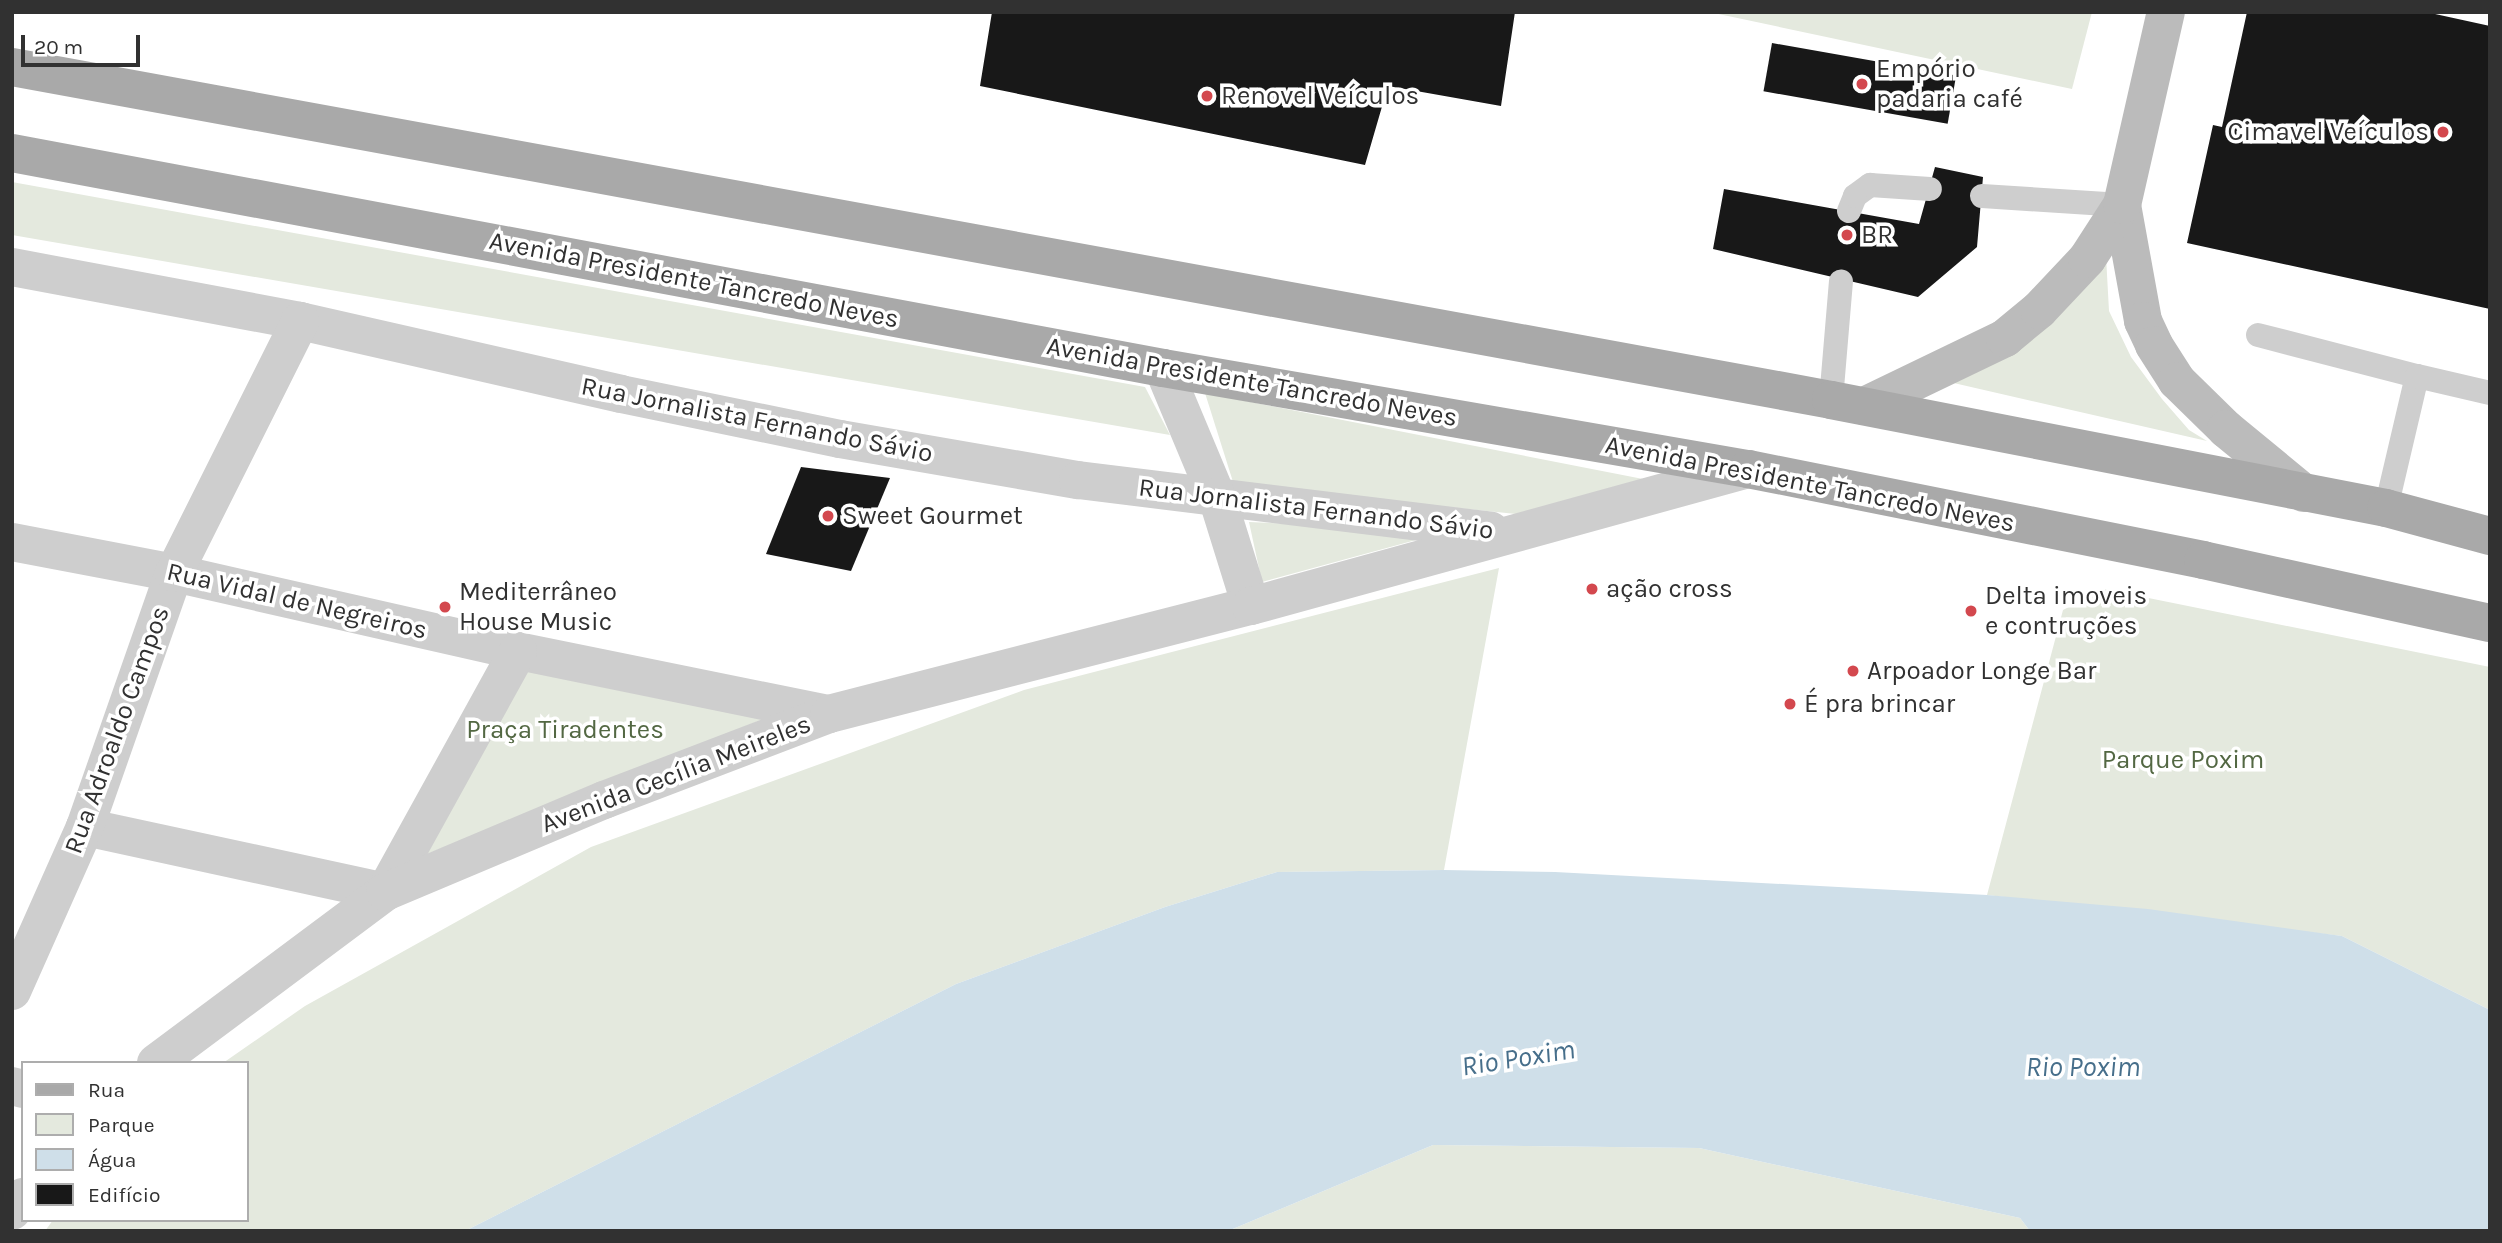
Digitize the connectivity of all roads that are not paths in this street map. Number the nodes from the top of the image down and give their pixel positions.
1 (2166, 12) edge
2 (12, 67) edge
3 (12, 153) edge
4 (1930, 189) dead end
5 (1982, 196) dead end
6 (2122, 205) junction
7 (1849, 211) dead end
8 (12, 267) edge
9 (1841, 281) dead end
10 (300, 321) junction
11 (2258, 335) dead end
12 (1163, 368) junction
13 (2417, 376) junction
14 (2490, 393) edge
15 (1847, 403) junction
16 (1748, 469) junction
17 (2304, 493) junction
18 (1217, 497) junction
19 (2386, 508) junction
20 (1507, 533) junction
21 (2490, 536) edge
22 (12, 542) edge
23 (174, 573) junction
24 (1251, 606) junction
25 (2490, 623) edge
26 (518, 651) junction
27 (829, 714) junction
28 (85, 827) junction
29 (385, 892) junction
30 (12, 991) edge
31 (159, 1061) edge

1 - 6 street
2 - 15 main road
3 - 12 main road, Avenida Presidente Tancredo Neves
4 - 7 lane
5 - 6 lane
6 - 15 street
6 - 17 street
8 - 10 street, Rua Jornalista Fernando Sávio
9 - 15 lane
10 - 18 street, Rua Jornalista Fernando Sávio
10 - 23 street, Rua Adroaldo Campos
11 - 13 lane
12 - 16 main road, Avenida Presidente Tancredo Neves
12 - 18 street
13 - 14 lane
13 - 19 lane
15 - 17 main road
16 - 20 street
16 - 25 main road, Avenida Presidente Tancredo Neves
17 - 19 main road
18 - 20 street, Rua Jornalista Fernando Sávio
18 - 24 street
19 - 21 main road
20 - 24 street
22 - 23 street, Rua Vidal de Negreiros
23 - 26 street, Rua Vidal de Negreiros
23 - 28 street, Rua Adroaldo Campos
24 - 27 street, Avenida Cecília Meireles
26 - 27 street, Rua Vidal de Negreiros
26 - 29 street
27 - 29 street, Avenida Cecília Meireles
28 - 29 street
28 - 30 street, Rua Adroaldo Campos
29 - 31 street, Avenida Cecília Meireles

